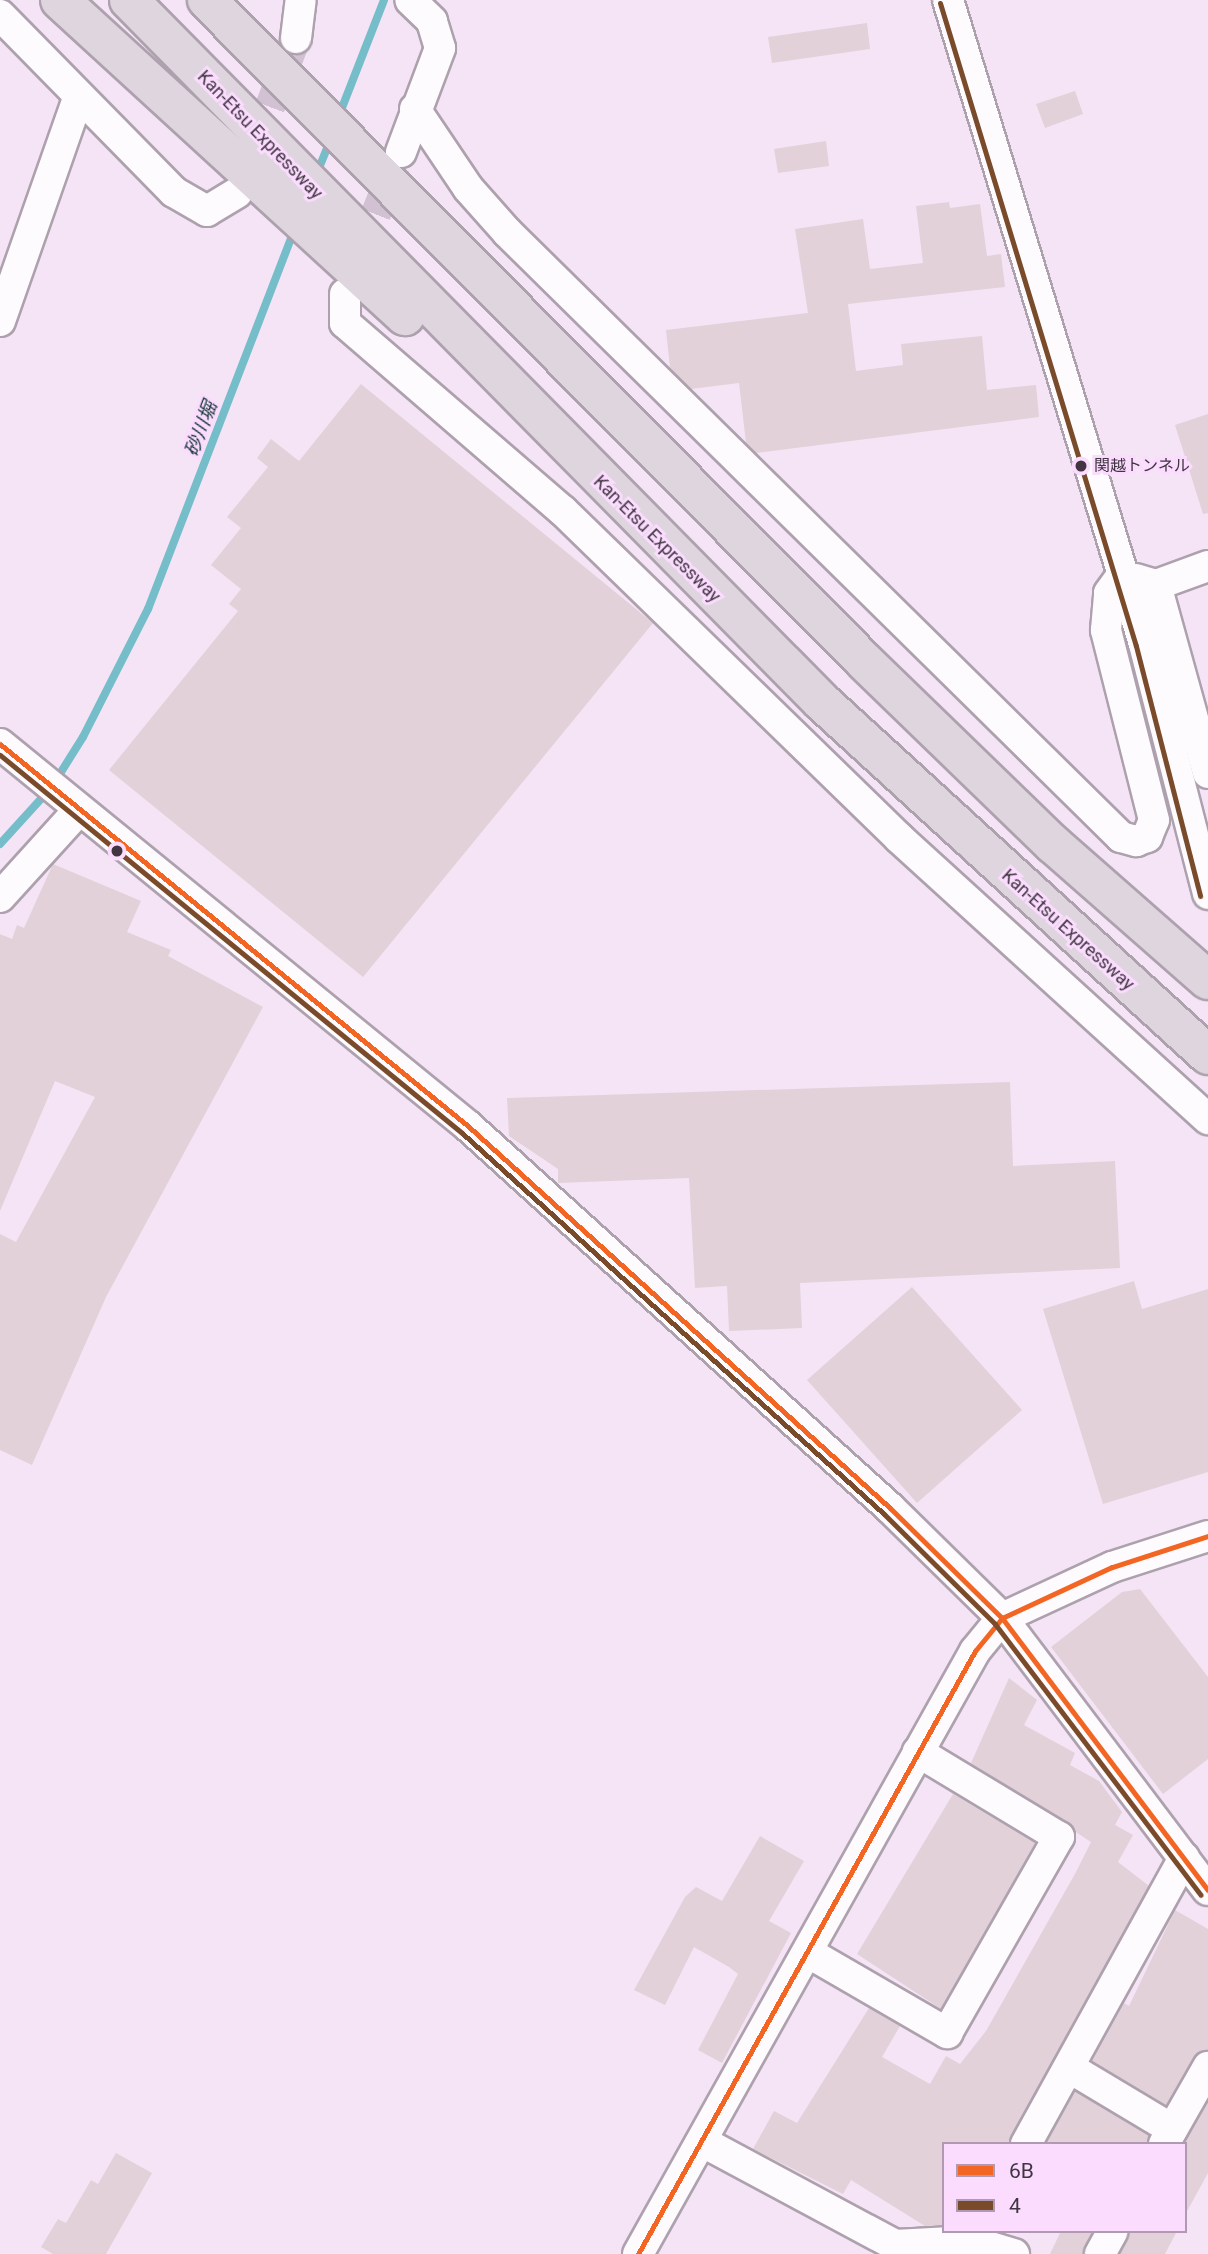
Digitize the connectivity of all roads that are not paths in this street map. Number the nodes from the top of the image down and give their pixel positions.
1 (60, 0) edge
2 (130, 0) edge
3 (207, 0) edge
4 (300, 0) edge
5 (948, 0) edge
6 (413, 3) edge
7 (0, 15) edge
8 (296, 38) tunnel mouth
9 (79, 96) junction
10 (415, 109) junction
11 (386, 161) junction
12 (254, 173) junction
13 (346, 261) junction
14 (0, 321) edge
15 (1208, 566) edge
16 (1123, 574) junction
17 (1156, 585) junction
18 (0, 744) edge
19 (1208, 773) edge
20 (74, 808) junction
21 (1208, 894) edge
22 (0, 897) edge
23 (1208, 979) edge
24 (1208, 1055) edge
25 (1208, 1119) edge
26 (1208, 1536) edge
27 (1002, 1618) junction
28 (918, 1752) junction
29 (1184, 1858) junction
30 (1208, 1890) edge
31 (809, 1953) junction
32 (1208, 2067) edge
33 (1070, 2068) junction
34 (1168, 2136) edge
35 (703, 2142) junction
36 (1027, 2142) edge
37 (1112, 2233) edge
38 (969, 2242) edge
39 (638, 2254) edge
40 (1014, 2254) edge
41 (1100, 2254) edge

1 - 12 highway
2 - 12 highway, Kan-Etsu Expressway
3 - 11 highway
4 - 8 street
5 - 16 street
6 - 10 street
7 - 9 street
9 - 12 street
9 - 14 street
10 - 11 street
10 - 16 street
11 - 23 highway
12 - 13 highway, Kan-Etsu Expressway
13 - 24 highway, Kan-Etsu Expressway
13 - 25 street
15 - 17 street
16 - 17 street
16 - 21 street
17 - 19 street
18 - 20 street
20 - 22 street
20 - 27 street
26 - 27 street
27 - 28 street
27 - 29 street
28 - 31 street
28 - 31 street
29 - 30 street
29 - 33 street
31 - 35 street
32 - 34 street
33 - 34 street
33 - 36 street
35 - 38 street
35 - 39 street
37 - 41 street
38 - 40 street

